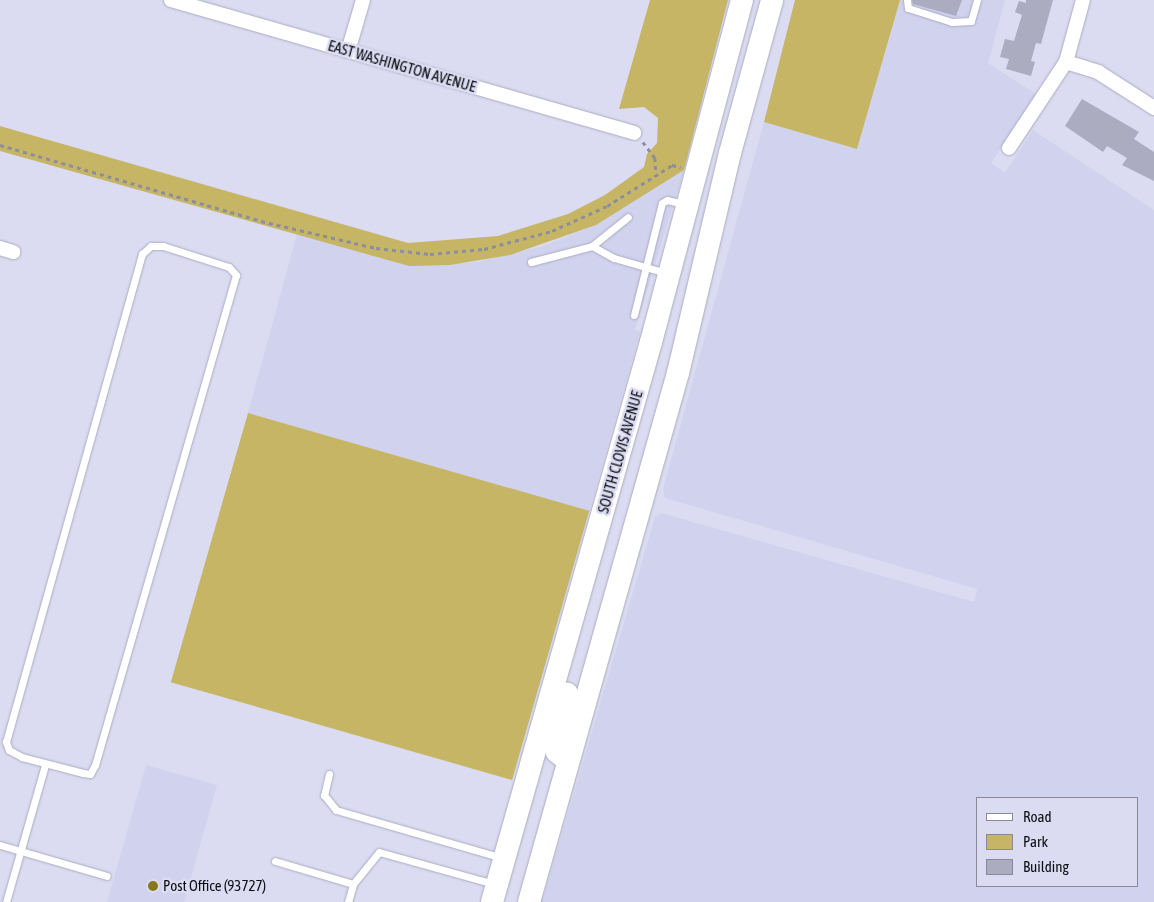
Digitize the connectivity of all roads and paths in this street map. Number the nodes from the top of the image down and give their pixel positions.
1 (171, 0) edge
2 (363, 0) edge
3 (742, 0) edge
4 (757, 0) edge
5 (772, 0) edge
6 (907, 0) edge
7 (978, 0) edge
8 (1083, 0) edge
9 (760, 45) junction
10 (348, 51) junction
11 (1066, 62) junction
12 (1154, 108) edge
13 (634, 133) joint
14 (0, 145) edge
15 (1009, 148) dead end
16 (697, 169) junction
17 (656, 174) junction
18 (687, 204) junction
19 (628, 217) dead end
20 (592, 246) junction
21 (531, 262) dead end
22 (645, 267) junction
23 (669, 274) junction
24 (634, 315) dead end
25 (583, 583) junction
26 (567, 760) junction
27 (45, 765) junction
28 (329, 774) dead end
29 (0, 845) edge
30 (21, 851) junction
31 (504, 859) junction
32 (275, 861) dead end
33 (107, 876) dead end
34 (353, 884) junction
35 (495, 894) edge
36 (6, 902) edge
37 (348, 902) edge
38 (529, 902) edge

1 - 10 street, EAST WASHINGTON AVENUE
2 - 10 street
3 - 16 main road, SOUTH CLOVIS AVENUE
4 - 9 main road
5 - 9 main road
6 - 7 lane
8 - 11 street
9 - 26 main road
10 - 13 street, EAST WASHINGTON AVENUE
11 - 12 street
11 - 15 street
13 - 17 path
14 - 17 path
16 - 17 path
16 - 18 main road, SOUTH CLOVIS AVENUE
18 - 22 lane
18 - 23 main road, SOUTH CLOVIS AVENUE
19 - 20 lane
20 - 21 lane
20 - 22 lane
22 - 23 lane
22 - 24 lane
23 - 25 main road, SOUTH CLOVIS AVENUE
25 - 26 main road
25 - 31 main road, SOUTH CLOVIS AVENUE
26 - 38 main road
27 - 27 lane
27 - 30 lane
28 - 31 lane
29 - 30 lane
30 - 33 lane
30 - 36 lane
31 - 35 main road, SOUTH CLOVIS AVENUE
32 - 34 lane
34 - 35 lane
34 - 37 lane

